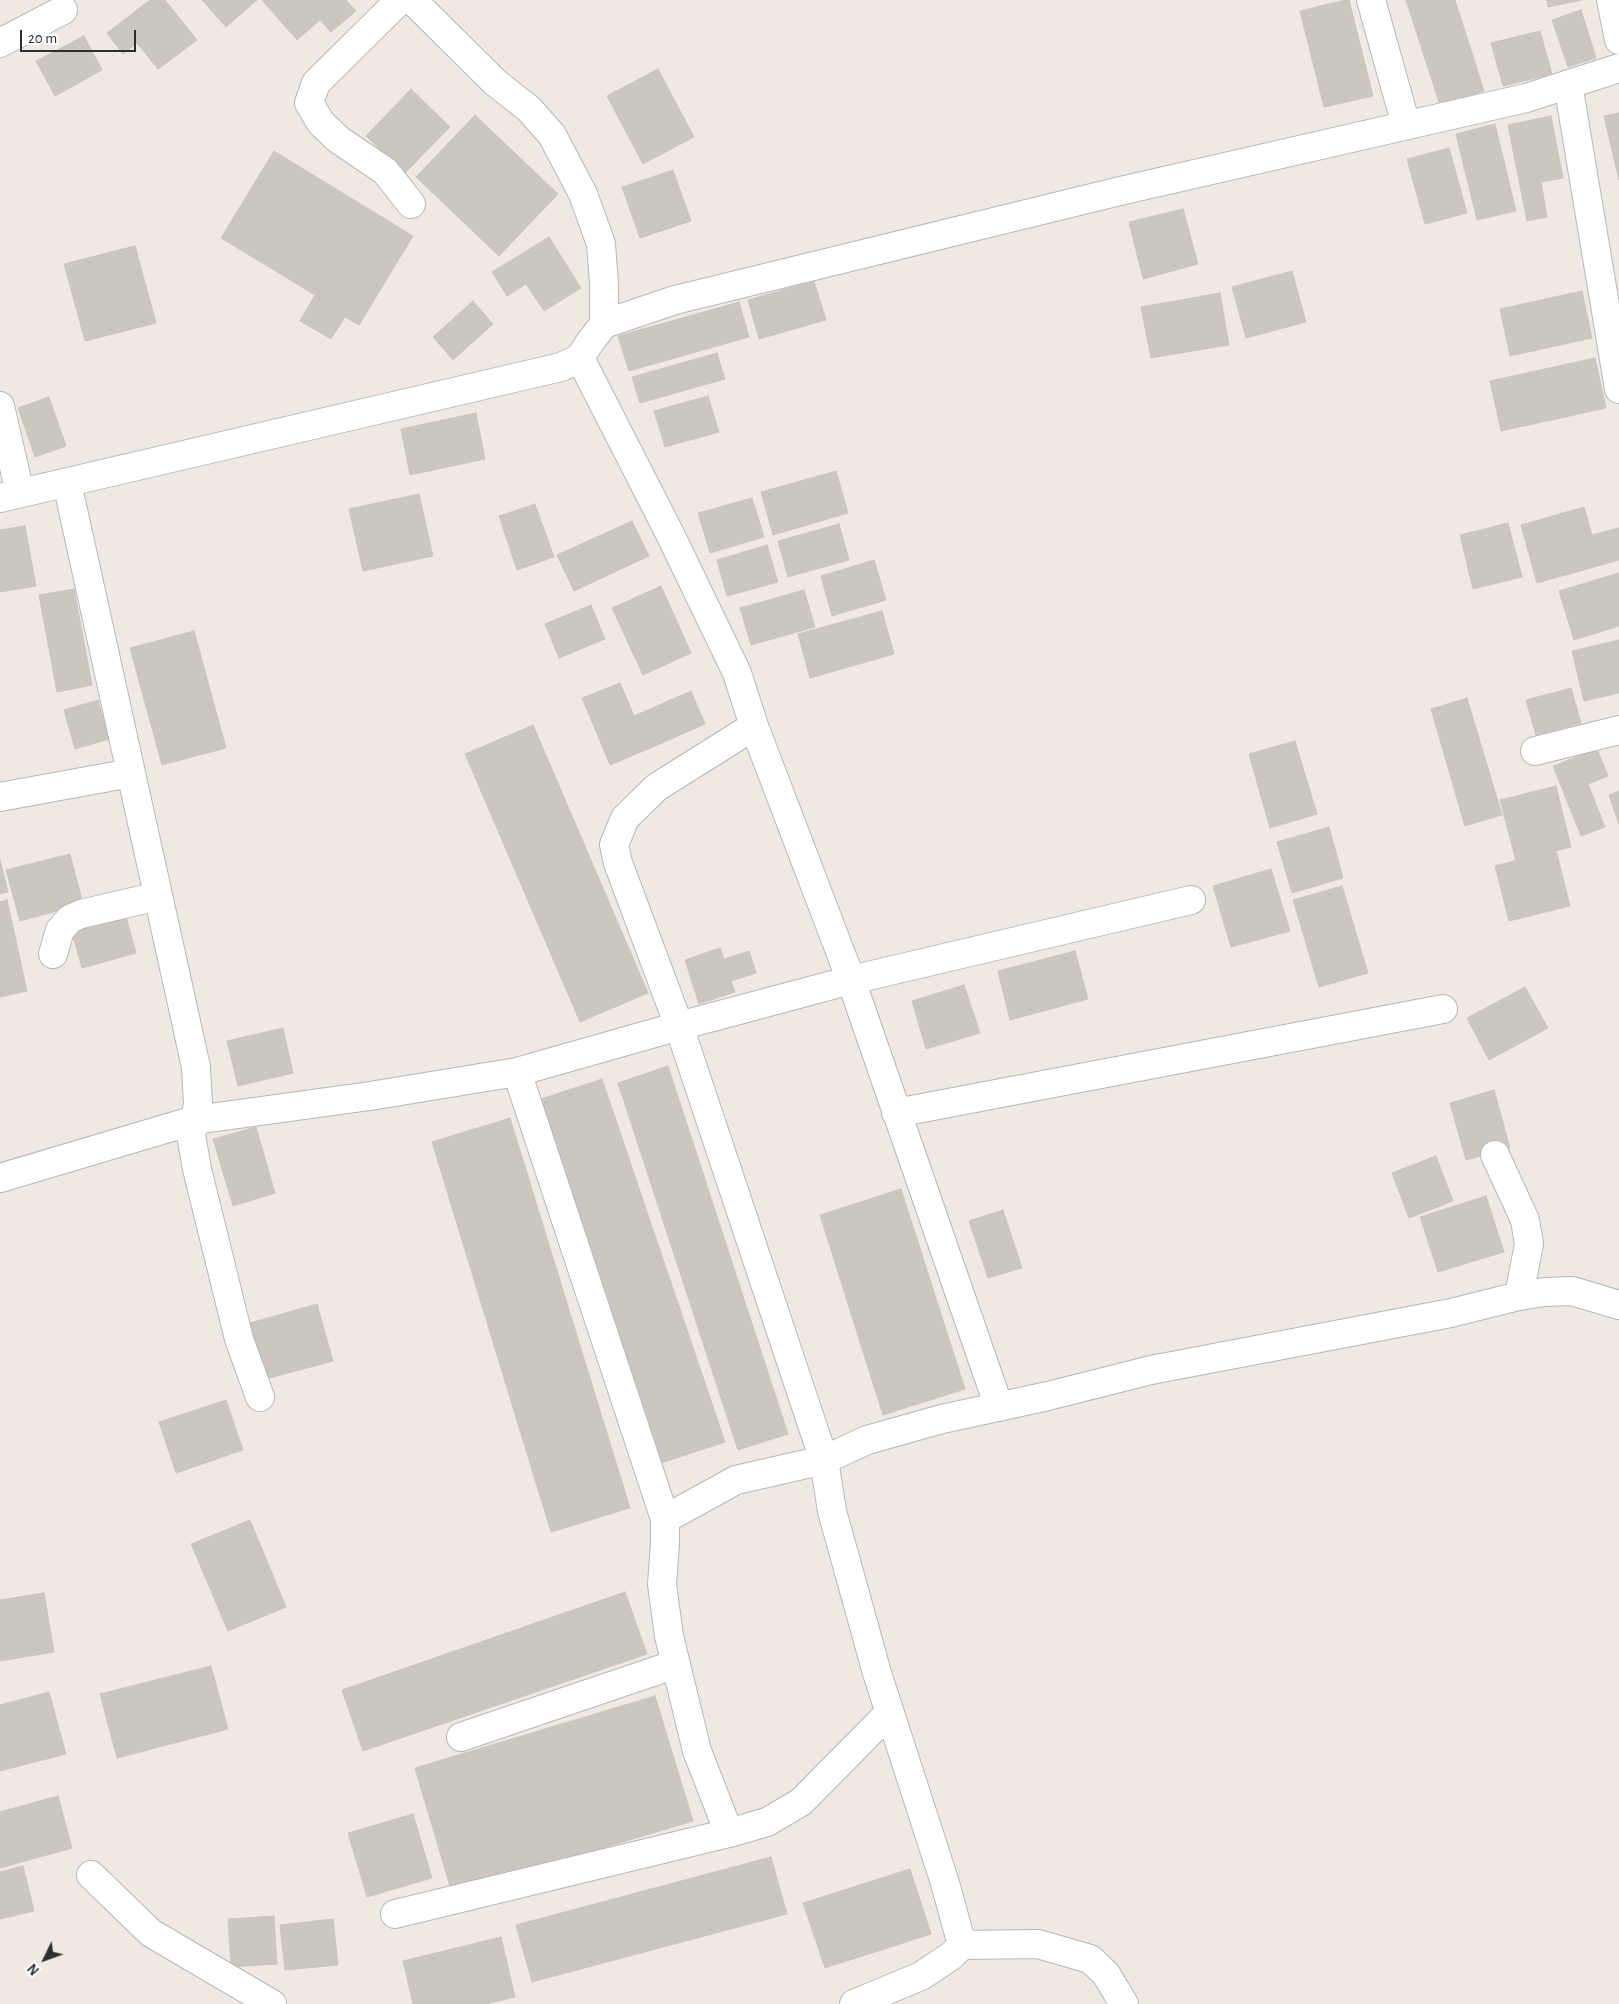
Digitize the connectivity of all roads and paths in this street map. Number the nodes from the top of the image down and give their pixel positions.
1 (400, 0) edge
2 (412, 0) edge
3 (1371, 0) edge
4 (1611, 0) edge
5 (63, 10) dead end
6 (1619, 40) edge
7 (0, 44) edge
8 (1619, 68) edge
9 (1568, 84) junction
10 (1406, 125) junction
11 (411, 204) dead end
12 (604, 324) junction
13 (580, 358) junction
14 (1619, 388) edge
15 (0, 406) edge
16 (67, 482) junction
17 (10, 496) edge
18 (754, 726) junction
19 (1619, 730) edge
20 (1535, 751) dead end
21 (131, 773) junction
22 (0, 797) edge
23 (158, 896) junction
24 (1191, 900) dead end
25 (53, 954) dead end
26 (851, 980) junction
27 (1443, 1009) dead end
28 (679, 1026) junction
29 (517, 1072) junction
30 (896, 1113) junction
31 (195, 1120) junction
32 (1495, 1154) dead end
33 (0, 1178) edge
34 (1518, 1296) junction
35 (1619, 1305) edge
36 (260, 1397) dead end
37 (999, 1407) junction
38 (824, 1460) junction
39 (665, 1519) junction
40 (676, 1664) junction
41 (889, 1713) junction
42 (461, 1737) dead end
43 (729, 1833) junction
44 (91, 1875) dead end
45 (395, 1914) dead end
46 (962, 1945) junction
47 (272, 2004) edge
48 (854, 2004) edge
49 (1124, 2004) edge

1 - 11 street
2 - 12 street
3 - 10 street
4 - 6 street
5 - 7 street
8 - 9 street
9 - 10 street
9 - 14 street
10 - 12 street
12 - 13 street
13 - 16 street
13 - 18 street
15 - 17 street
16 - 17 street
16 - 21 street
18 - 26 street
18 - 28 street
19 - 20 street
21 - 22 street
21 - 23 street
23 - 25 street
23 - 31 street
24 - 26 street
26 - 28 street
26 - 30 street
27 - 30 street
28 - 29 street
28 - 38 street
29 - 31 street
29 - 39 street
30 - 37 street
31 - 33 street
31 - 36 street
32 - 34 street
34 - 35 street
34 - 37 street
37 - 38 street
38 - 39 street
38 - 41 street
39 - 40 street
40 - 42 street
40 - 43 street
41 - 43 street
41 - 46 street
43 - 45 street
44 - 47 street
46 - 48 street
46 - 49 street

